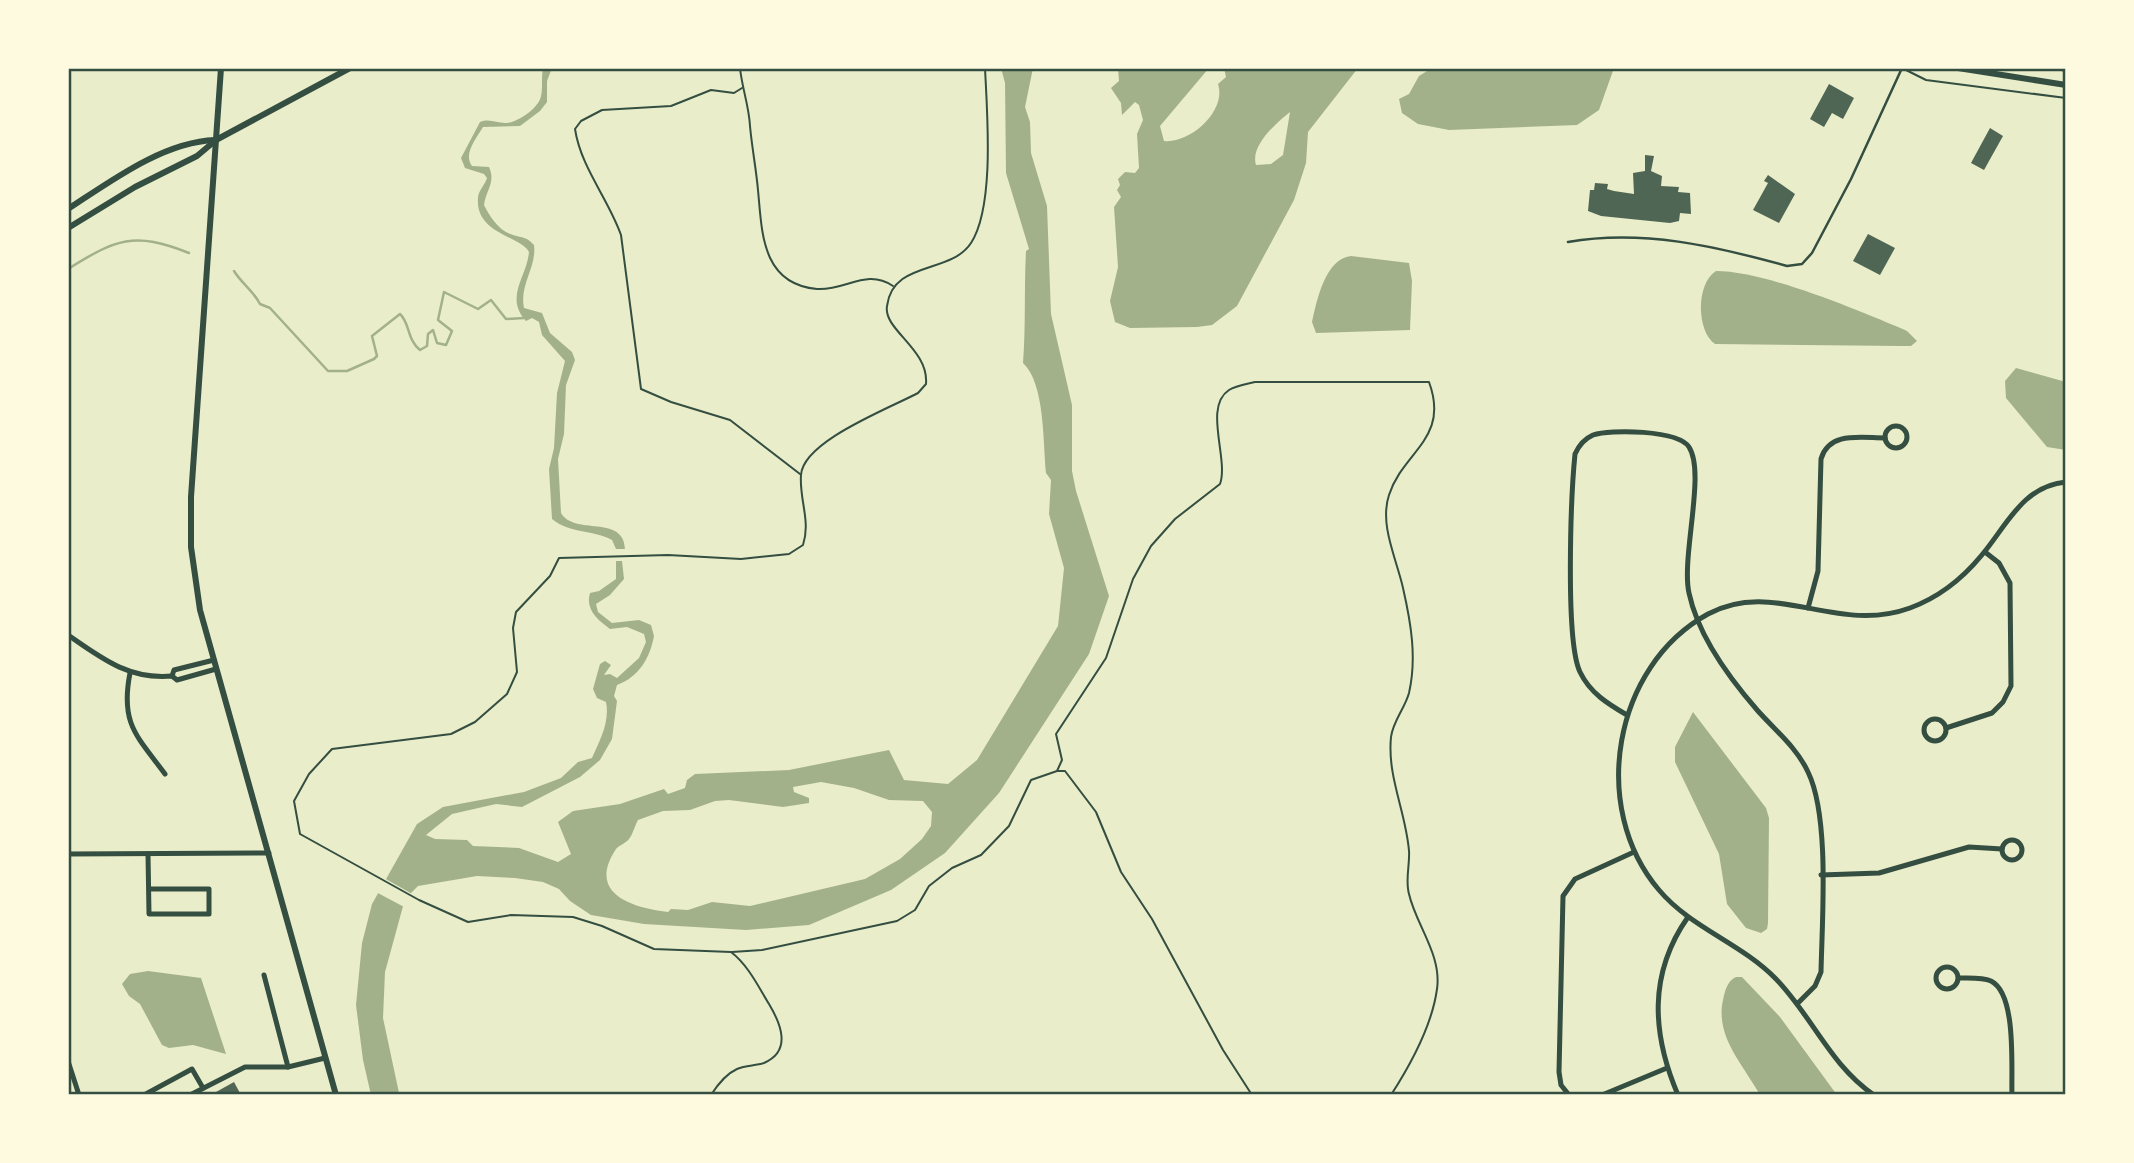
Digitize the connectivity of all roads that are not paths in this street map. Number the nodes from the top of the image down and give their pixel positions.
1 (221, 68) edge
2 (350, 68) edge
3 (1902, 68) edge
4 (1958, 68) edge
5 (2066, 85) edge
6 (216, 139) junction
7 (68, 209) edge
8 (68, 228) edge
9 (1567, 242) dead end
10 (1885, 438) junction
11 (2066, 482) edge
12 (1985, 552) junction
13 (1808, 608) junction
14 (1698, 621) junction
15 (68, 635) edge
16 (214, 660) junction
17 (216, 669) junction
18 (130, 673) junction
19 (172, 676) junction
20 (1627, 715) junction
21 (1946, 728) junction
22 (165, 774) dead end
23 (2002, 849) dead end
24 (1634, 852) junction
25 (269, 853) junction
26 (68, 854) edge
27 (148, 854) junction
28 (1821, 875) junction
29 (149, 889) junction
30 (1688, 917) junction
31 (264, 975) dead end
32 (1959, 978) junction
33 (1798, 1003) junction
34 (325, 1058) junction
35 (68, 1060) edge
36 (288, 1067) junction
37 (1667, 1068) junction
38 (203, 1088) junction
39 (153, 1093) edge
40 (79, 1095) edge
41 (144, 1095) edge
42 (190, 1095) edge
43 (336, 1095) edge
44 (1569, 1095) edge
45 (1602, 1095) edge
46 (1678, 1095) edge
47 (1874, 1095) edge
48 (2011, 1095) edge

1 - 6 street
2 - 6 street
3 - 9 lane
4 - 5 street
6 - 7 street
6 - 8 street
6 - 16 street
10 - 10 street
10 - 13 street
11 - 12 street
12 - 13 street
12 - 21 street
13 - 14 street
14 - 20 street
14 - 20 street
14 - 28 street
15 - 18 street
16 - 17 street
16 - 19 street
17 - 19 street
17 - 25 street
18 - 19 street
18 - 22 street
20 - 24 street
21 - 21 street
23 - 28 street
24 - 30 street
24 - 44 street
25 - 27 street
25 - 34 street
26 - 27 street
27 - 29 street
28 - 33 street
29 - 29 street
30 - 33 street
30 - 37 street
31 - 36 street
32 - 32 street
32 - 48 street
33 - 47 street
34 - 36 street
34 - 43 street
35 - 40 street
36 - 38 street
37 - 45 street
37 - 46 street
38 - 39 street
38 - 42 street
39 - 41 street

